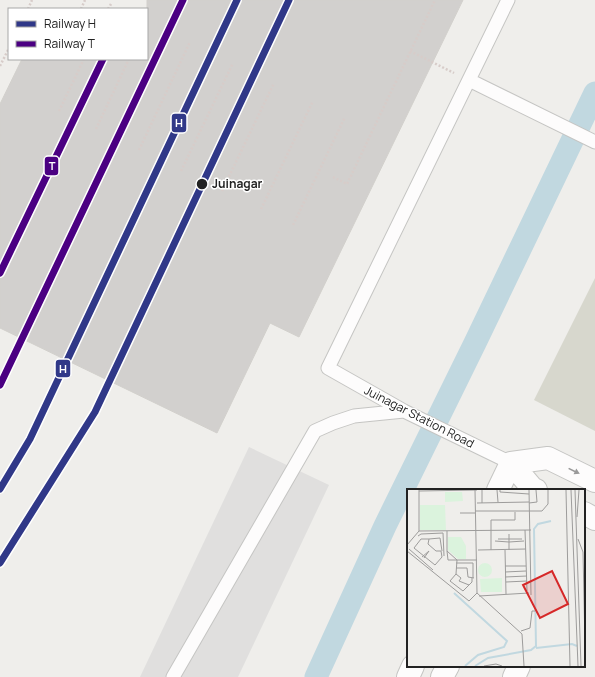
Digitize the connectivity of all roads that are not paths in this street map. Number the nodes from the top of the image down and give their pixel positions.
1 (508, 0) edge
2 (469, 80) junction
3 (595, 142) edge
4 (404, 411) junction
5 (548, 458) junction
6 (511, 464) junction
7 (595, 481) edge
8 (498, 489) edge
9 (533, 489) edge
10 (534, 489) edge
11 (585, 513) edge
12 (595, 518) edge
13 (413, 667) edge
14 (447, 667) edge
15 (519, 667) edge
16 (173, 677) edge
17 (408, 677) edge
18 (442, 677) edge
19 (514, 677) edge

1 - 2 lane
2 - 3 lane
2 - 4 lane, Juinagar Station Road
4 - 6 lane, Juinagar Station Road
4 - 16 lane
5 - 6 street
5 -> 7 street
5 - 10 street, Juinagar Station Road
6 - 8 street
6 - 9 street, Juinagar Station Road
11 - 12 street
13 - 17 street
14 - 18 street
15 - 19 street

